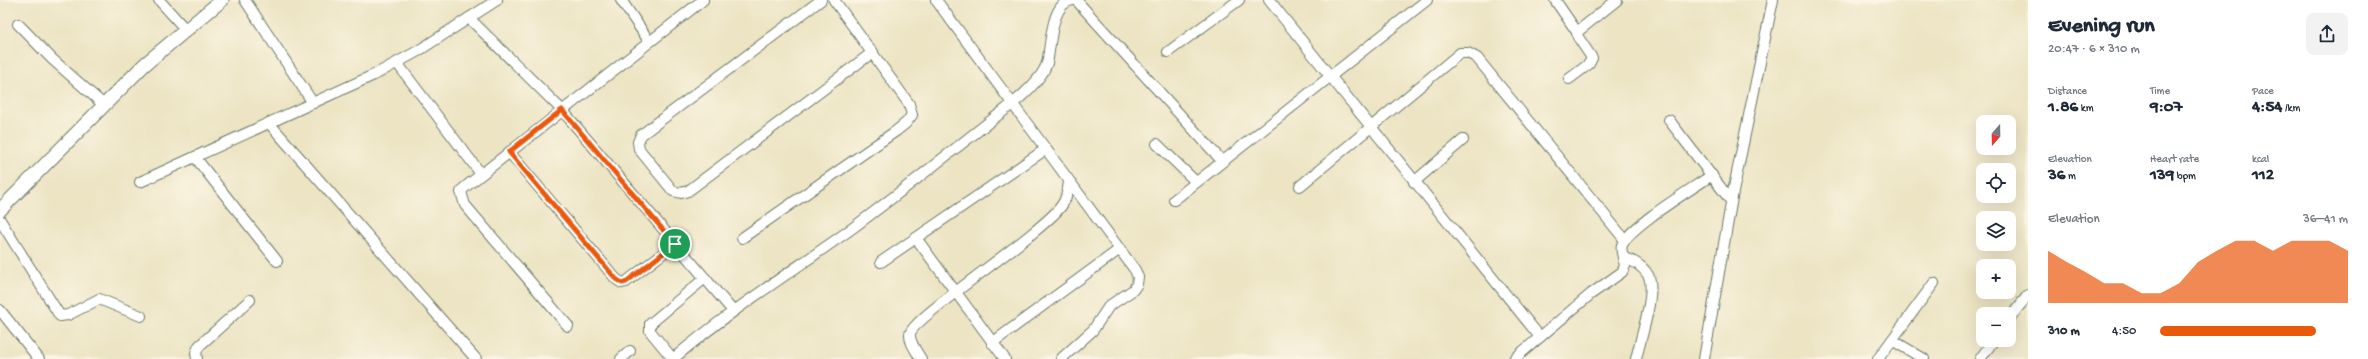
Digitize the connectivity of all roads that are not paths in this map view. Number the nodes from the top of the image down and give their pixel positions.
1 (159, 0) edge
2 (222, 0) edge
3 (245, 0) edge
4 (498, 0) edge
5 (621, 0) edge
6 (703, 0) edge
7 (821, 0) edge
8 (834, 0) edge
9 (936, 0) edge
10 (1074, 0) edge
11 (1239, 0) edge
12 (1269, 0) edge
13 (1427, 0) edge
14 (1555, 0) edge
15 (1617, 0) edge
16 (1774, 0) edge
17 (469, 18) junction
18 (18, 24) dead end
19 (186, 30) junction
20 (1577, 32) junction
21 (649, 41) junction
22 (873, 52) junction
23 (1168, 52) dead end
24 (397, 63) junction
25 (1329, 77) junction
26 (1569, 79) dead end
27 (313, 103) junction
28 (104, 105) junction
29 (1012, 105) junction
30 (562, 110) junction
31 (1669, 120) dead end
32 (269, 123) junction
33 (1370, 128) junction
34 (1463, 140) dead end
35 (1157, 144) dead end
36 (1046, 149) junction
37 (509, 152) junction
38 (194, 157) junction
39 (1222, 161) junction
40 (481, 174) junction
41 (1712, 175) junction
42 (140, 182) dead end
43 (1069, 182) junction
44 (1196, 182) junction
45 (1414, 182) junction
46 (1300, 186) dead end
47 (1174, 200) dead end
48 (1731, 201) junction
49 (2, 205) edge
50 (0, 220) edge
51 (742, 238) dead end
52 (916, 238) junction
53 (1625, 240) junction
54 (675, 244) junction
55 (1120, 249) junction
56 (1623, 257) junction
57 (277, 261) dead end
58 (881, 262) dead end
59 (704, 278) junction
60 (1934, 283) dead end
61 (955, 293) junction
62 (2028, 295) edge
63 (250, 300) dead end
64 (0, 310) edge
65 (732, 310) junction
66 (2016, 310) edge
67 (141, 316) dead end
68 (568, 326) dead end
69 (1540, 337) junction
70 (1892, 340) junction
71 (992, 343) junction
72 (1989, 347) edge
73 (630, 351) dead end
74 (39, 359) edge
75 (197, 359) edge
76 (476, 359) edge
77 (621, 359) edge
78 (673, 359) edge
79 (921, 359) edge
80 (1005, 359) edge
81 (1061, 359) edge
82 (1514, 359) edge
83 (1636, 359) edge
84 (1704, 359) edge
85 (1878, 359) edge
86 (1924, 359) edge
87 (1980, 359) edge

1 - 19 street
2 - 19 main road
3 - 27 street
4 - 17 street
5 - 21 street
6 - 21 street
7 - 22 street
8 - 22 street
9 - 29 street
10 - 29 street
10 - 39 street
11 - 23 street
12 - 25 street
13 - 25 street
14 - 20 street
15 - 20 street
16 - 48 street
17 - 24 street
17 - 30 street
18 - 28 street
19 - 28 main road
20 - 26 street
21 - 30 street
22 - 51 street
24 - 27 street
24 - 40 street
25 - 33 street
25 - 39 street
27 - 32 street
28 - 49 main road
29 - 36 street
29 - 65 street
30 - 37 street
30 - 54 street
31 - 41 street
32 - 38 street
32 - 76 street
33 - 45 street
33 - 46 street
33 - 53 street
34 - 45 street
35 - 44 street
36 - 43 street
36 - 52 street
37 - 40 street
37 - 54 street
38 - 42 street
38 - 57 street
39 - 44 street
40 - 68 street
41 - 48 street
41 - 53 street
43 - 55 street
43 - 61 street
44 - 47 street
45 - 69 street
48 - 84 street
50 - 67 street
52 - 58 street
52 - 61 street
53 - 56 street
54 - 59 street
55 - 71 street
55 - 81 street
56 - 69 street
56 - 83 street
59 - 65 street
59 - 78 street
60 - 70 street
61 - 71 street
61 - 79 street
62 - 66 street
63 - 75 street
64 - 74 street
65 - 78 street
69 - 82 street
70 - 85 street
70 - 86 street
71 - 80 street
72 - 87 street
73 - 77 street

